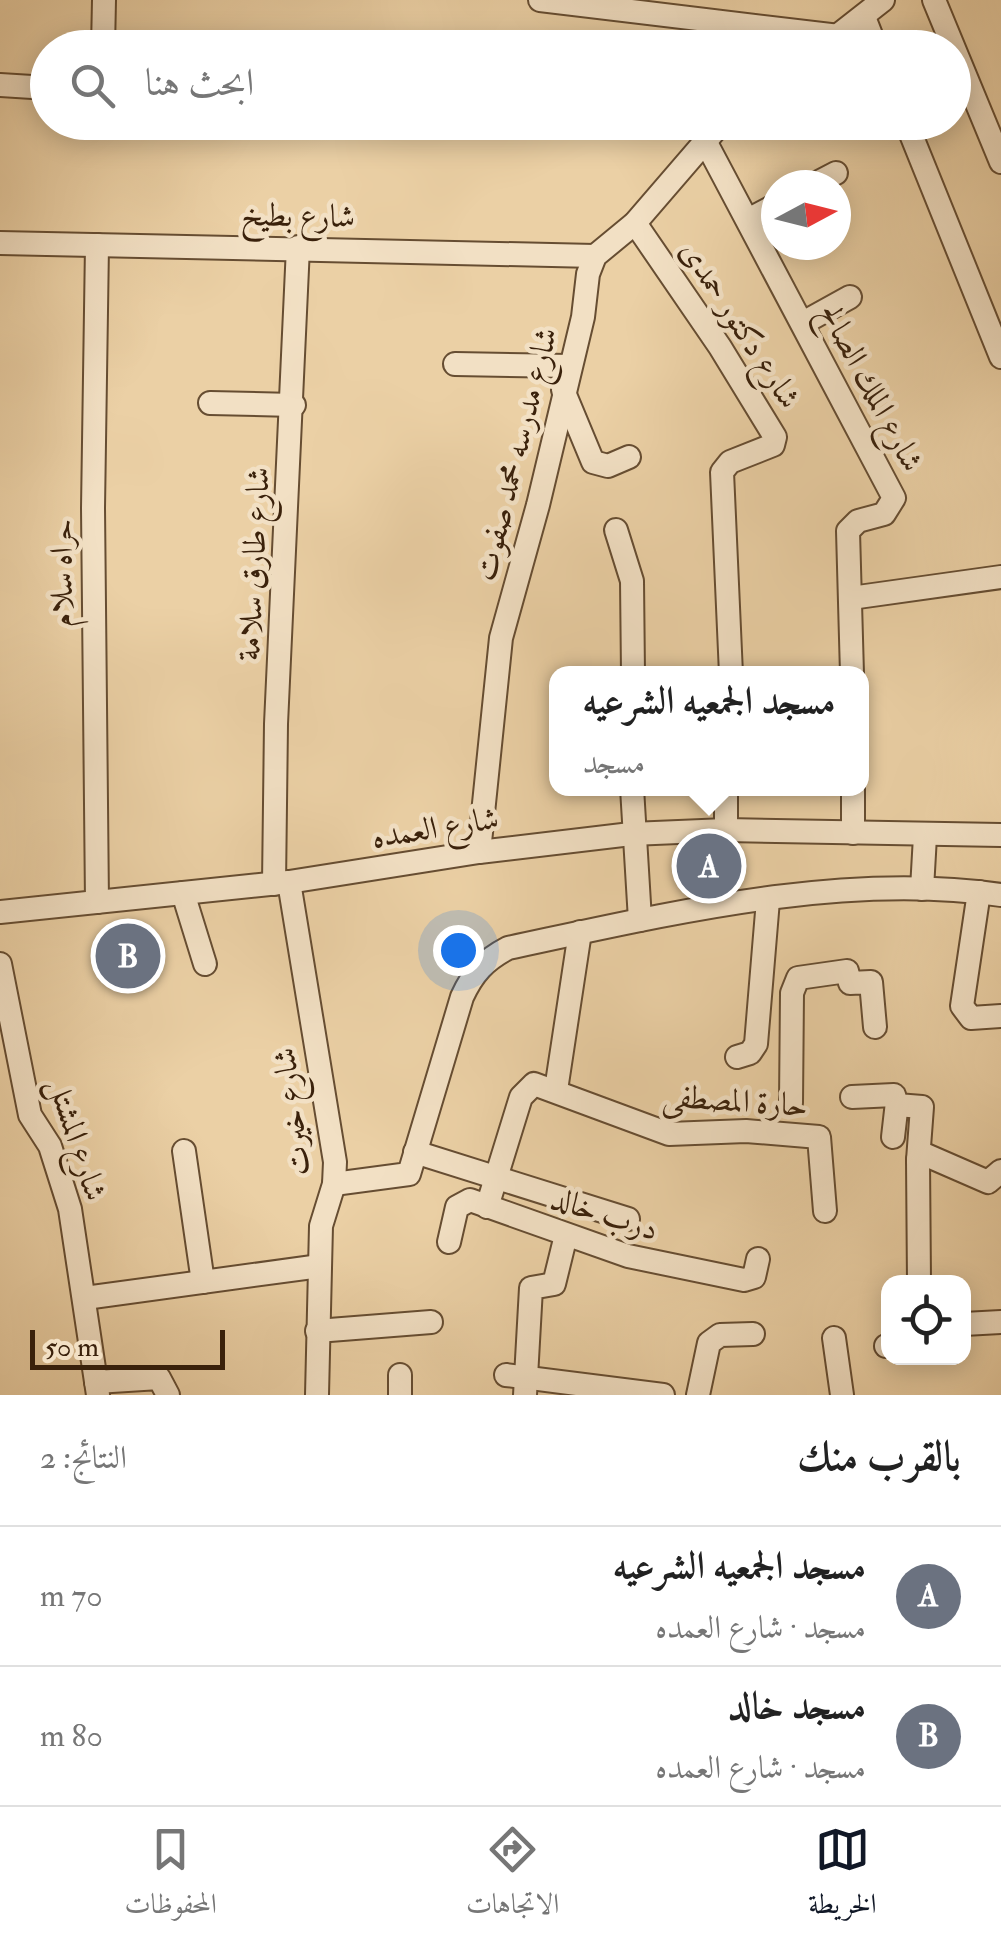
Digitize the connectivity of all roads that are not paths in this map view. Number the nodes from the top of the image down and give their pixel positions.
1 (104, 0) edge
2 (540, 0) edge
3 (883, 0) edge
4 (934, 0) edge
5 (864, 17) junction
6 (103, 30) edge
7 (747, 30) edge
8 (846, 30) edge
9 (869, 30) edge
10 (946, 30) edge
11 (0, 85) edge
12 (30, 87) edge
13 (971, 89) edge
14 (703, 140) edge
15 (705, 140) edge
16 (913, 140) edge
17 (1001, 162) edge
18 (761, 213) edge
19 (748, 220) junction
20 (634, 223) junction
21 (0, 243) edge
22 (97, 244) junction
23 (298, 247) junction
24 (595, 256) junction
25 (850, 297) dead end
26 (802, 323) junction
27 (1001, 357) edge
28 (455, 364) dead end
29 (570, 366) junction
30 (563, 390) junction
31 (210, 403) dead end
32 (294, 405) junction
33 (629, 457) dead end
34 (616, 530) dead end
35 (1001, 577) edge
36 (851, 598) junction
37 (633, 666) edge
38 (731, 666) edge
39 (852, 666) edge
40 (632, 796) edge
41 (726, 796) edge
42 (853, 796) edge
43 (726, 830) junction
44 (852, 833) junction
45 (632, 834) junction
46 (924, 836) junction
47 (1001, 836) edge
48 (479, 852) junction
49 (282, 883) junction
50 (922, 889) junction
51 (184, 893) junction
52 (990, 894) edge
53 (768, 900) junction
54 (96, 902) junction
55 (0, 912) edge
56 (640, 920) junction
57 (580, 932) junction
58 (0, 964) edge
59 (205, 964) dead end
60 (762, 992) junction
61 (792, 993) junction
62 (1001, 1016) edge
63 (6, 1024) edge
64 (876, 1028) dead end
65 (737, 1057) dead end
66 (556, 1090) junction
67 (852, 1096) dead end
68 (896, 1102) junction
69 (791, 1103) dead end
70 (893, 1138) dead end
71 (184, 1151) dead end
72 (415, 1152) junction
73 (918, 1160) junction
74 (1001, 1172) edge
75 (496, 1178) junction
76 (334, 1184) junction
77 (487, 1207) junction
78 (826, 1211) dead end
79 (628, 1219) dead end
80 (566, 1235) junction
81 (449, 1242) dead end
82 (758, 1258) dead end
83 (320, 1266) junction
84 (919, 1275) edge
85 (203, 1282) junction
86 (85, 1298) junction
87 (431, 1322) dead end
88 (1001, 1322) edge
89 (971, 1324) edge
90 (317, 1331) junction
91 (753, 1334) dead end
92 (834, 1338) dead end
93 (519, 1383) edge
94 (97, 1389) edge
95 (621, 1393) edge
96 (168, 1395) edge
97 (317, 1395) edge
98 (663, 1395) edge
99 (698, 1395) edge
100 (842, 1395) edge

1 - 6 street
2 - 7 street
3 - 5 street
4 - 10 street
5 - 8 street
5 - 9 street
11 - 12 street
13 - 17 street
14 - 20 street
15 - 19 street, شارع الملك الصالح
16 - 27 street
18 - 19 street
19 - 26 street, شارع الملك الصالح
20 - 24 street
20 - 38 street, شارع دكتور حمدى
21 - 22 street, شارع بطيخ
22 - 23 street, شارع بطيخ
22 - 54 street, حراه سلام
23 - 24 street, شارع بطيخ
23 - 32 street, شارع طارق سلامة
24 - 29 street, شارع مدرسه محمد صفوت
25 - 26 street
26 - 36 street, شارع الملك الصالح
28 - 29 street
29 - 30 street, شارع مدرسه محمد صفوت
30 - 33 street
30 - 48 street, شارع مدرسه محمد صفوت
31 - 32 street
32 - 49 street, شارع طارق سلامة
34 - 37 street
35 - 36 street
36 - 39 street, شارع الملك الصالح
40 - 45 street
41 - 43 street
42 - 44 street
43 - 44 street, شارع العمده
43 - 45 street, شارع العمده
44 - 46 street, شارع العمده
45 - 48 street, شارع العمده
45 - 56 street
46 - 47 street, شارع العمده
46 - 50 street
48 - 49 street, شارع العمده
49 - 51 street, شارع العمده
49 - 76 street, شارع خيرت
50 - 52 street
50 - 53 street
51 - 54 street, شارع العمده
51 - 59 street
52 - 62 street
53 - 56 street
53 - 60 street
54 - 55 street, شارع العمده
56 - 57 street
57 - 66 street
57 - 72 street
58 - 63 street, شارع المشتل
60 - 61 street
60 - 65 street
61 - 64 street
61 - 69 street
63 - 86 street, شارع المشتل
66 - 75 street
66 - 78 street, حارة المصطفى
67 - 68 street
68 - 70 street
68 - 73 street
71 - 85 street
72 - 75 street
72 - 76 street
73 - 74 street
73 - 84 street
75 - 77 street
75 - 79 street
76 - 83 street, شارع خيرت
77 - 80 street, درب خالد
77 - 81 street
80 - 82 street, درب خالد
80 - 93 street
83 - 85 street
83 - 90 street, شارع خيرت
85 - 86 street
86 - 94 street, شارع المشتل
87 - 90 street
88 - 89 street
90 - 97 street, شارع خيرت
91 - 99 street
92 - 100 street
93 - 95 street
94 - 96 street
95 - 98 street

